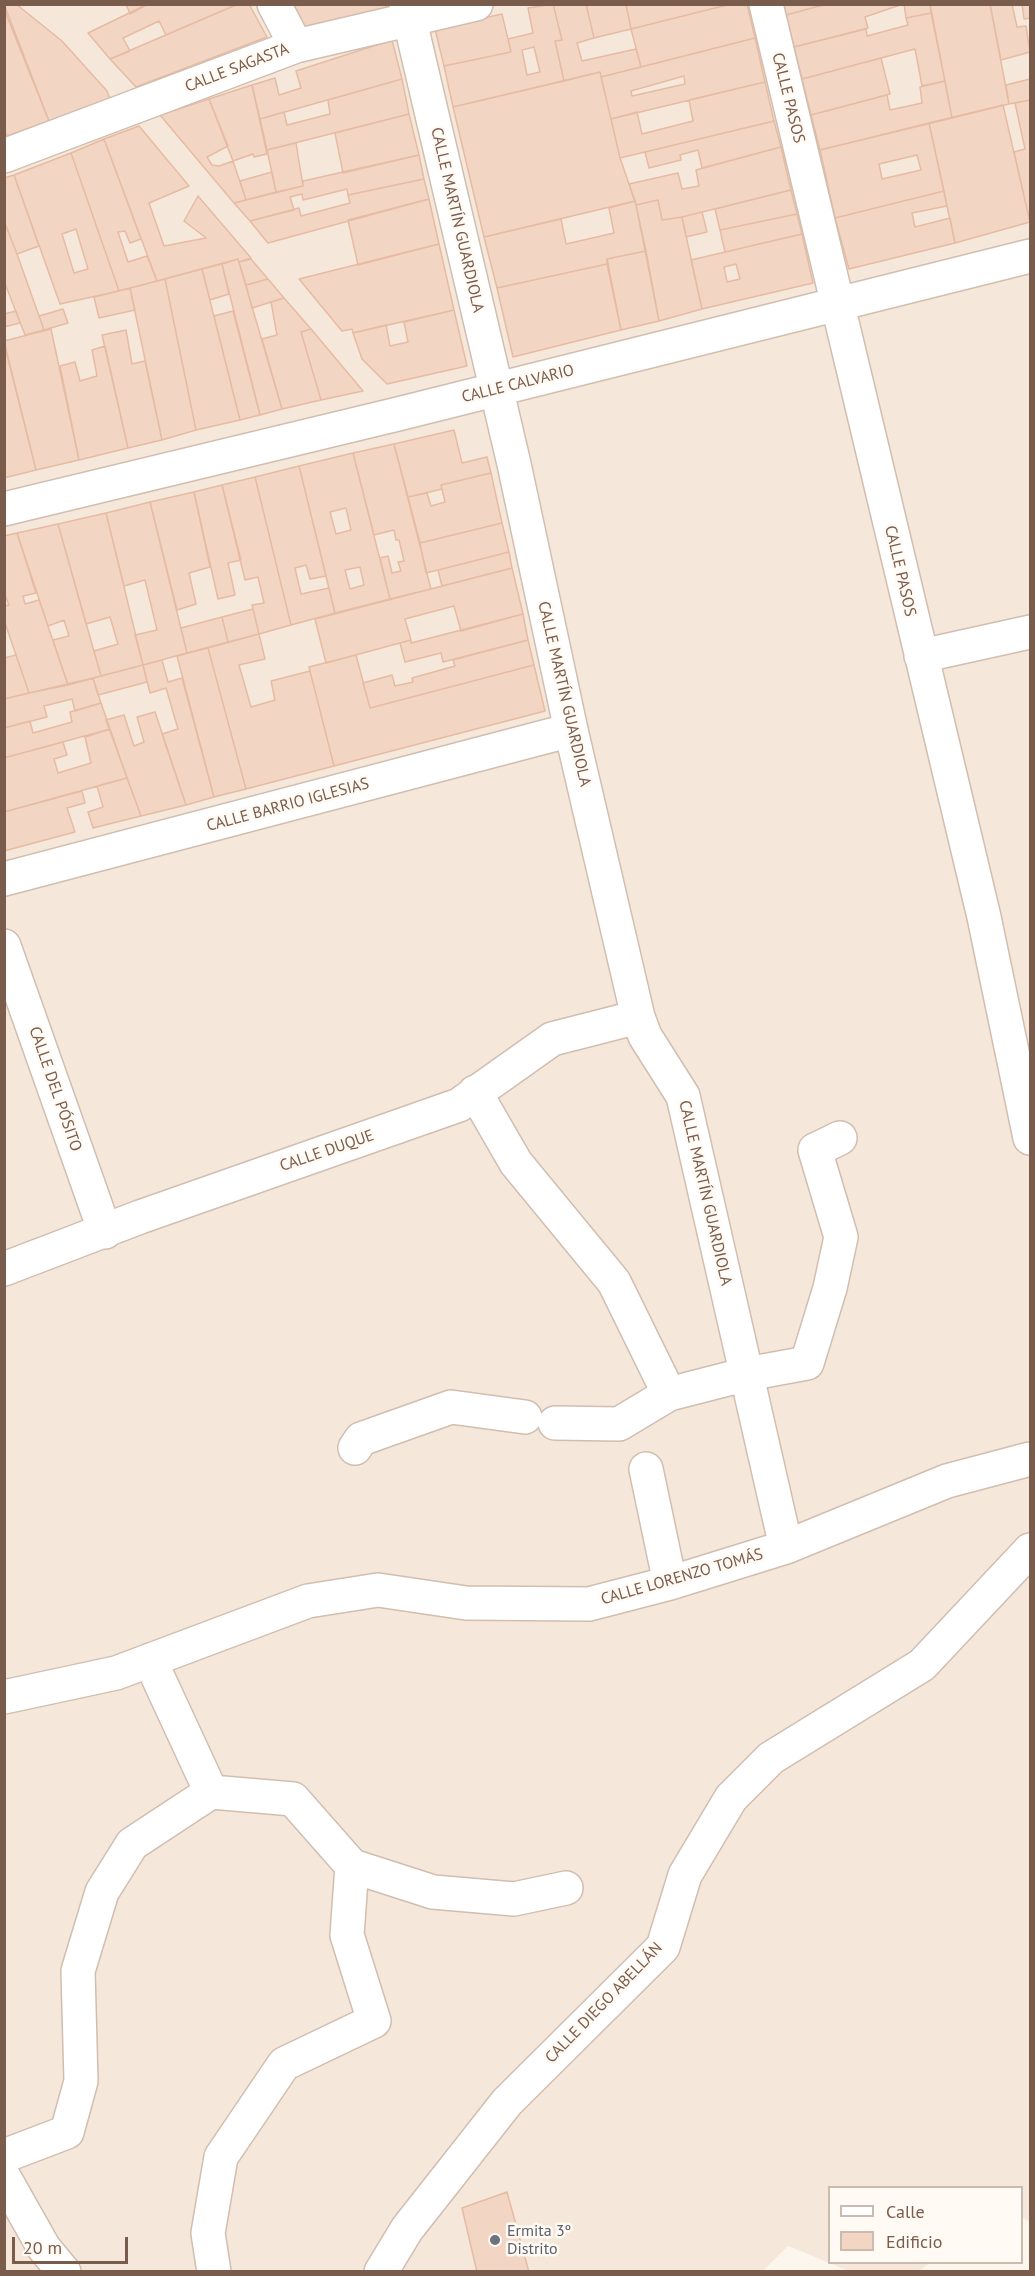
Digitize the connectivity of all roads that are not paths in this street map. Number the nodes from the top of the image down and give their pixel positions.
1 (274, 4) edge
2 (476, 4) edge
3 (766, 4) edge
4 (408, 12) edge
5 (296, 46) junction
6 (4, 156) edge
7 (1030, 255) edge
8 (837, 302) junction
9 (497, 390) junction
10 (4, 509) edge
11 (1030, 632) edge
12 (921, 656) junction
13 (572, 730) junction
14 (4, 879) edge
15 (4, 946) edge
16 (638, 1017) junction
17 (475, 1092) junction
18 (840, 1138) dead end
19 (1030, 1138) edge
20 (105, 1232) junction
21 (4, 1269) edge
22 (747, 1374) junction
23 (669, 1394) junction
24 (640, 1442) junction
25 (355, 1448) dead end
26 (1030, 1459) edge
27 (786, 1547) junction
28 (1030, 1550) edge
29 (670, 1583) junction
30 (150, 1660) junction
31 (4, 1697) edge
32 (211, 1792) junction
33 (352, 1866) junction
34 (566, 1888) dead end
35 (5, 2173) edge
36 (64, 2271) edge
37 (214, 2271) edge
38 (381, 2271) edge

1 - 5 street
2 - 4 street, CALLE SAGASTA
3 - 8 street, CALLE PASOS
4 - 5 street, CALLE SAGASTA
4 - 9 street, CALLE MARTÍN GUARDIOLA
5 - 6 street, CALLE SAGASTA
7 - 8 street, CALLE CALVARIO
8 - 9 street, CALLE CALVARIO
8 - 12 street, CALLE PASOS
9 - 10 street, CALLE CALVARIO
9 - 13 street, CALLE MARTÍN GUARDIOLA
11 - 12 street
12 - 19 street, CALLE PASOS
13 - 14 street, CALLE BARRIO IGLESIAS
13 - 16 street, CALLE MARTÍN GUARDIOLA
15 - 20 street, CALLE DEL PÓSITO
16 - 17 street, CALLE DUQUE
16 - 22 street, CALLE MARTÍN GUARDIOLA
17 - 20 street, CALLE DUQUE
17 - 23 street
18 - 22 street
20 - 21 street, CALLE DUQUE
22 - 23 street
22 - 27 street, CALLE MARTÍN GUARDIOLA
23 - 24 street
24 - 25 street
24 - 29 street
26 - 27 street, CALLE LORENZO TOMÁS
27 - 29 street, CALLE LORENZO TOMÁS
28 - 38 street, CALLE DIEGO ABELLÁN
29 - 30 street, CALLE LORENZO TOMÁS
30 - 31 street, CALLE LORENZO TOMÁS
30 - 32 street
32 - 33 street
32 - 35 street
33 - 34 street
33 - 37 street
35 - 36 street

